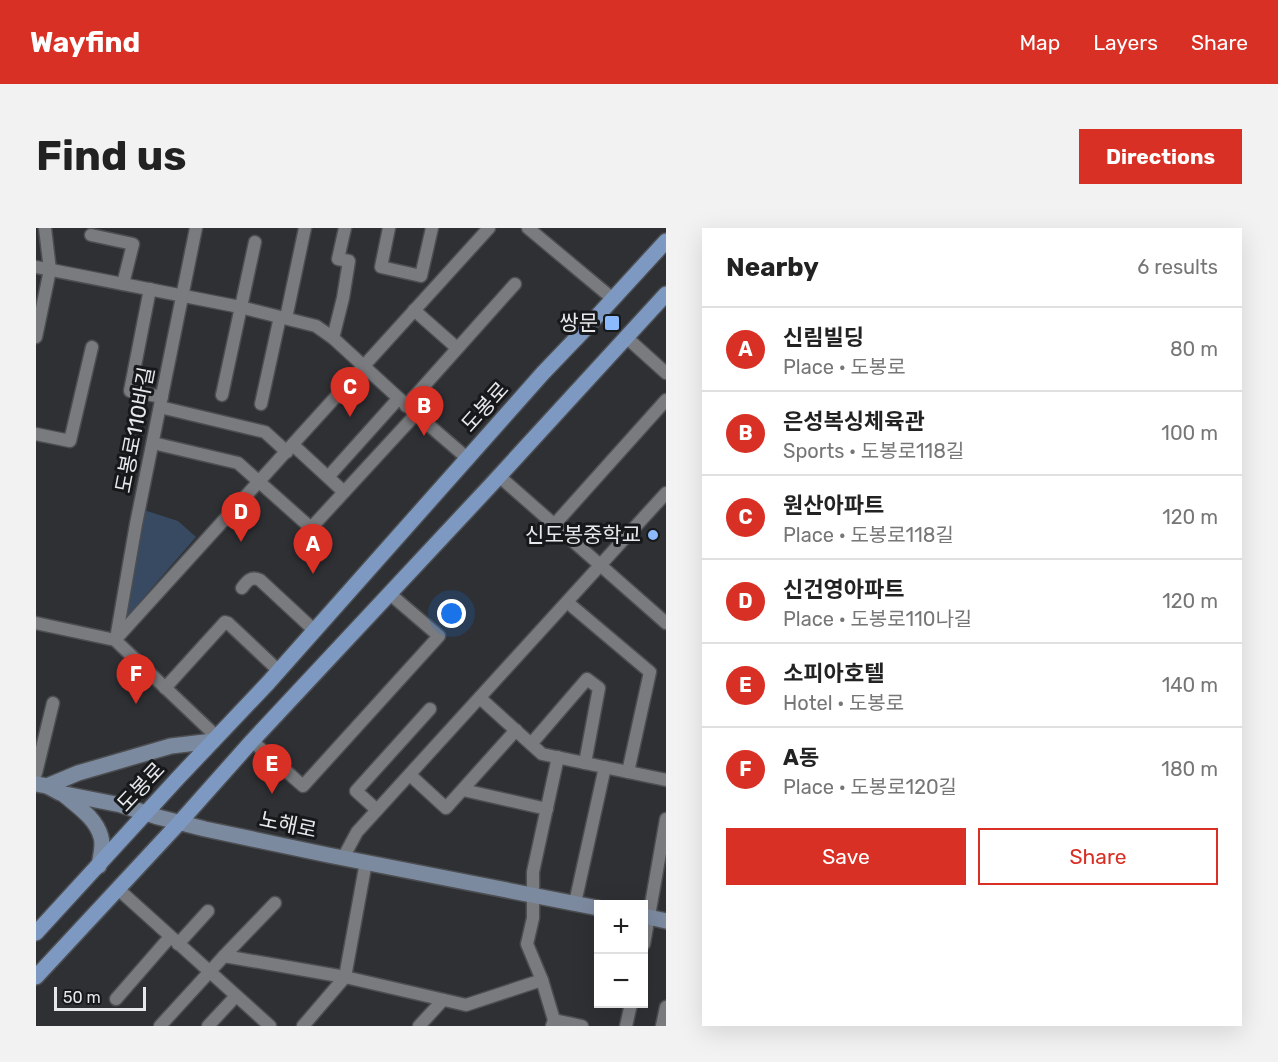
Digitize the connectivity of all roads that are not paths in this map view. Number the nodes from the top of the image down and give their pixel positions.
1 (45, 228) edge
2 (196, 228) edge
3 (305, 228) edge
4 (345, 228) edge
5 (389, 228) edge
6 (432, 228) edge
7 (489, 228) edge
8 (528, 228) edge
9 (91, 235) dead end
10 (666, 241) edge
11 (255, 242) dead end
12 (36, 267) edge
13 (50, 270) junction
14 (123, 284) junction
15 (515, 285) dead end
16 (150, 289) junction
17 (666, 294) edge
18 (182, 296) junction
19 (613, 299) junction
20 (240, 307) junction
21 (414, 310) junction
22 (283, 317) junction
23 (626, 337) junction
24 (36, 338) edge
25 (333, 338) junction
26 (92, 347) dead end
27 (457, 348) junction
28 (364, 367) junction
29 (666, 373) edge
30 (222, 395) dead end
31 (666, 400) edge
32 (161, 402) junction
33 (402, 402) junction
34 (261, 404) dead end
35 (416, 414) junction
36 (36, 434) edge
37 (153, 443) junction
38 (290, 448) junction
39 (467, 458) junction
40 (328, 477) junction
41 (499, 477) junction
42 (260, 481) junction
43 (344, 492) junction
44 (666, 493) edge
45 (554, 525) junction
46 (600, 566) junction
47 (242, 588) dead end
48 (390, 594) junction
49 (567, 602) junction
50 (36, 623) edge
51 (666, 623) edge
52 (315, 631) junction
53 (115, 640) junction
54 (137, 662) junction
55 (279, 671) junction
56 (124, 677) dead end
57 (165, 688) junction
58 (480, 698) junction
59 (53, 702) dead end
60 (430, 709) dead end
61 (516, 730) junction
62 (215, 739) junction
63 (252, 741) junction
64 (531, 744) junction
65 (558, 757) junction
66 (585, 763) junction
67 (605, 767) junction
68 (628, 772) junction
69 (36, 773) edge
70 (410, 775) junction
71 (666, 780) edge
72 (48, 788) edge
73 (463, 790) junction
74 (547, 809) junction
75 (377, 810) junction
76 (146, 814) junction
77 (666, 819) edge
78 (180, 822) junction
79 (343, 858) junction
80 (366, 862) junction
81 (99, 866) junction
82 (118, 889) junction
83 (534, 895) junction
84 (274, 903) dead end
85 (575, 903) junction
86 (594, 907) edge
87 (648, 907) edge
88 (208, 911) dead end
89 (648, 917) edge
90 (666, 921) edge
91 (36, 933) edge
92 (174, 940) junction
93 (224, 956) junction
94 (210, 972) junction
95 (36, 977) edge
96 (345, 977) junction
97 (542, 980) junction
98 (236, 996) junction
99 (116, 999) dead end
100 (443, 1000) junction
101 (666, 1007) edge
102 (630, 1008) edge
103 (553, 1023) edge
104 (160, 1026) edge
105 (208, 1026) edge
106 (270, 1026) edge
107 (303, 1026) edge
108 (419, 1026) edge
109 (582, 1026) edge
110 (626, 1026) edge
111 (662, 1026) edge

1 - 13 street
2 - 18 street, 도봉로110바길
3 - 22 street
4 - 25 street
5 - 6 street
7 - 21 street
8 - 19 street
9 - 14 street
10 - 19 main road, 도봉로
11 - 20 street
12 - 13 street
13 - 14 street
13 - 24 street
14 - 16 street
15 - 27 street
16 - 18 street
16 - 32 street
17 - 23 main road
18 - 20 street
18 - 32 street, 도봉로110바길
19 - 39 main road, 도봉로
20 - 22 street
20 - 30 street
21 - 27 street
21 - 28 street
22 - 25 street
22 - 34 street
23 - 29 street
23 - 41 main road
25 - 28 street
26 - 36 street
27 - 33 street
28 - 33 street
28 - 38 street
31 - 45 street
32 - 37 street, 도봉로110바길
32 - 38 street
33 - 35 street
33 - 40 street
35 - 39 street
35 - 43 street
37 - 42 street
37 - 53 street, 도봉로110바길
38 - 40 street
38 - 42 street
39 - 52 main road, 도봉로
40 - 43 street
41 - 45 street
41 - 48 main road
42 - 43 street
42 - 53 street
44 - 46 street
45 - 46 street
46 - 49 street
46 - 51 street
47 - 52 street
48 - 63 main road
48 - 63 street
49 - 58 street
49 - 68 street
50 - 53 street
52 - 55 main road, 도봉로
53 - 54 street
54 - 56 street
54 - 57 street
55 - 57 street
55 - 62 main road, 도봉로
57 - 62 street
58 - 61 street
58 - 70 street
59 - 69 street
60 - 75 street
61 - 64 street
61 - 73 street
62 - 72 main road
62 - 76 main road, 도봉로
63 - 78 main road
64 - 65 street
64 - 66 street
65 - 66 street
65 - 74 street
66 - 67 street
67 - 68 street
67 - 85 street
68 - 71 street
70 - 73 street
70 - 75 street
72 - 76 main road, 노해로
72 - 81 main road
73 - 74 street
74 - 83 street
75 - 79 street
76 - 78 main road, 노해로
76 - 81 main road, 도봉로
77 - 87 street
78 - 79 main road, 노해로
78 - 82 main road
79 - 80 main road, 노해로
80 - 83 main road, 노해로
80 - 96 street
81 - 91 main road, 도봉로
82 - 92 street
82 - 95 main road
83 - 85 main road, 노해로
83 - 97 street
84 - 93 street
85 - 86 main road, 노해로
88 - 92 street
89 - 90 main road
92 - 94 street
92 - 99 street
93 - 94 street
93 - 96 street
94 - 98 street
94 - 104 street
96 - 100 street
96 - 107 street
97 - 100 street
97 - 103 street
98 - 105 street
98 - 106 street
100 - 108 street
101 - 111 street
102 - 110 street
103 - 109 street

